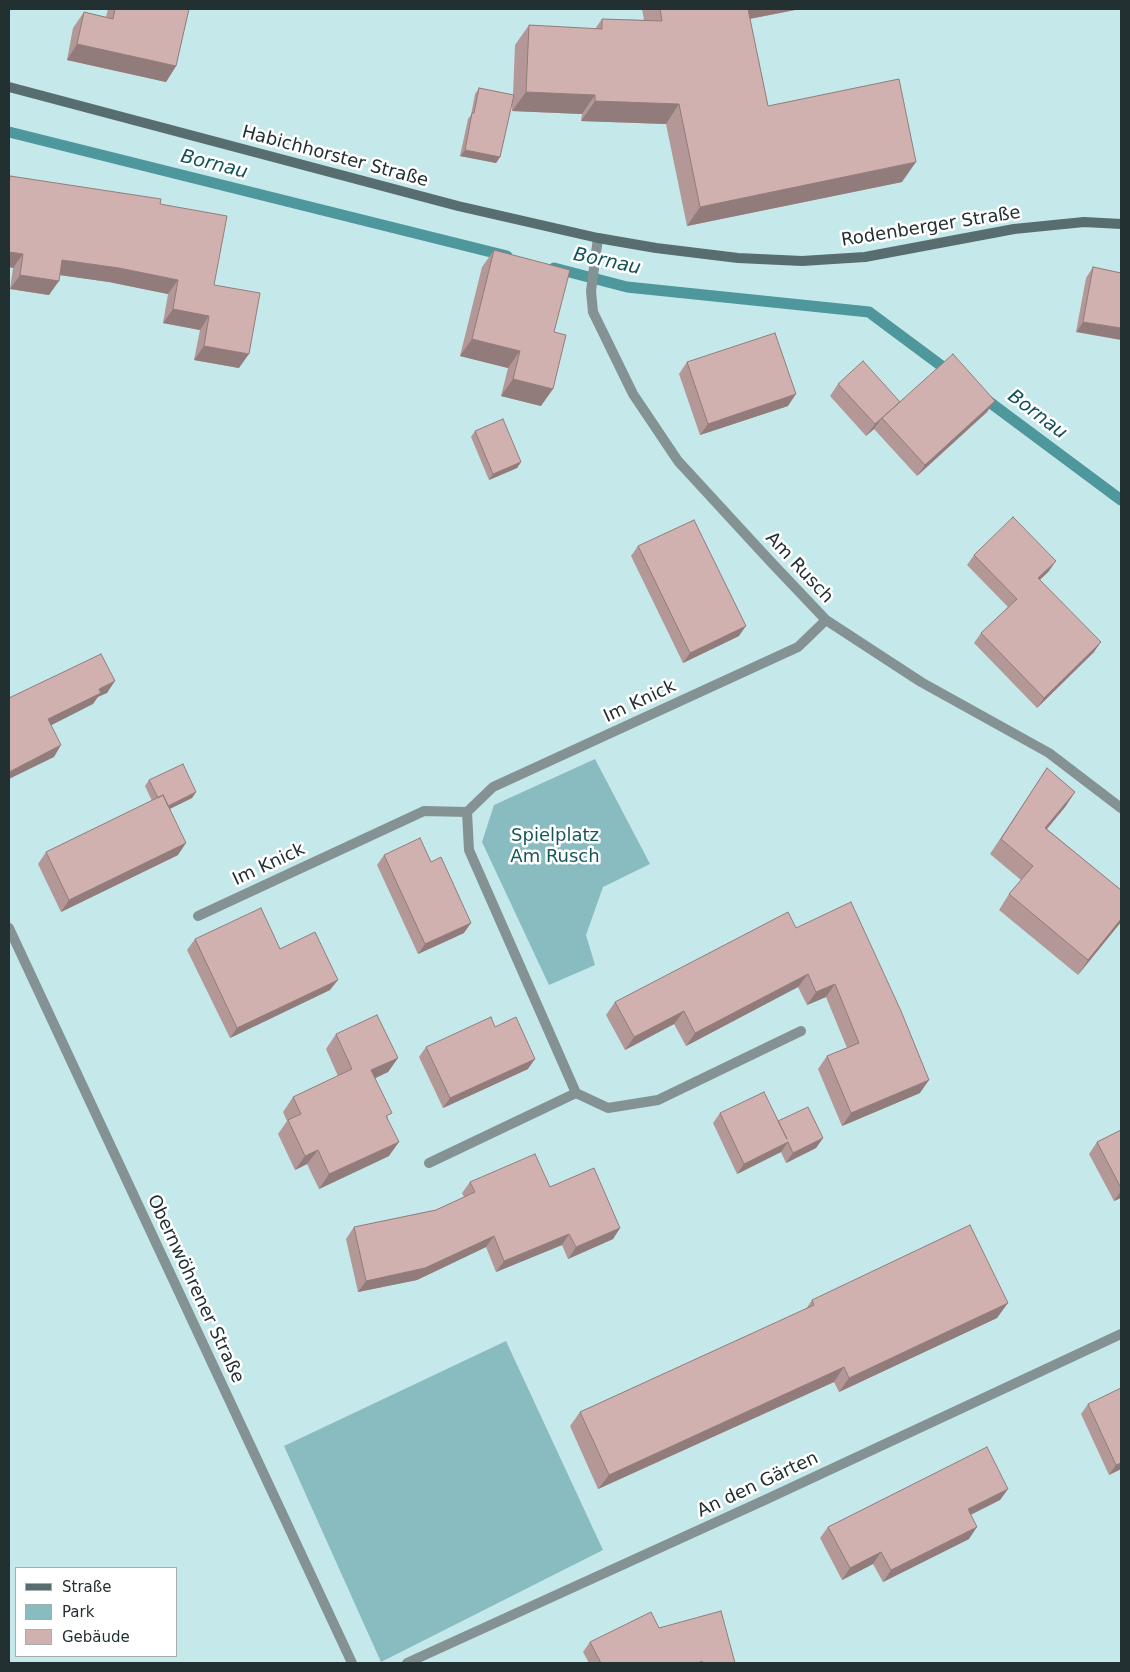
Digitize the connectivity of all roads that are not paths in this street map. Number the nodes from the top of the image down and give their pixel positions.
1 (9, 88) edge
2 (1121, 224) edge
3 (598, 238) junction
4 (656, 248) joint
5 (826, 620) junction
6 (1121, 808) edge
7 (467, 812) junction
8 (198, 916) dead end
9 (9, 928) edge
10 (801, 1031) dead end
11 (576, 1093) junction
12 (429, 1163) dead end
13 (1121, 1334) edge
14 (352, 1663) edge
15 (407, 1663) edge

1 - 3 main road, Habichhorster Straße
2 - 4 main road, Rodenberger Straße
3 - 4 main road, Habichhorster Straße
3 - 5 street, Am Rusch
5 - 6 street, Am Rusch
5 - 7 street, Im Knick
7 - 8 street, Im Knick
7 - 11 street
9 - 14 street, Obernwöhrener Straße
10 - 11 street
11 - 12 street
13 - 15 street, An den Gärten

